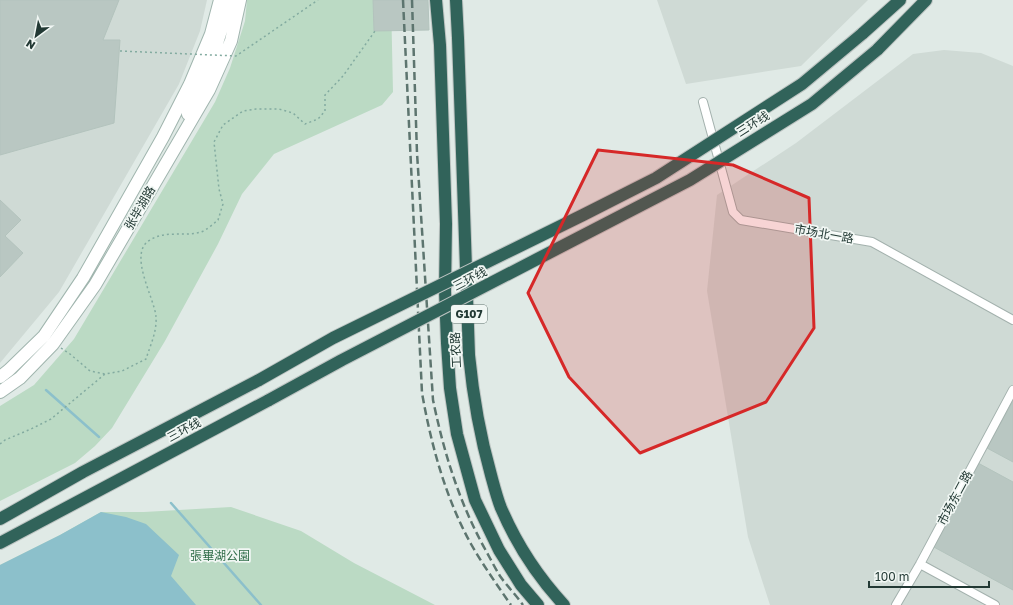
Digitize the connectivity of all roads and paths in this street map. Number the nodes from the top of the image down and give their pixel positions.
1 (220, 0) edge
2 (230, 0) edge
3 (240, 0) edge
4 (318, 0) edge
5 (436, 0) edge
6 (456, 0) edge
7 (900, 0) edge
8 (926, 0) edge
9 (375, 31) dead end
10 (120, 51) dead end
11 (703, 102) dead end
12 (180, 140) junction
13 (1013, 320) edge
14 (54, 344) junction
15 (105, 374) junction
16 (0, 377) edge
17 (1013, 390) edge
18 (0, 392) edge
19 (0, 444) edge
20 (0, 519) edge
21 (0, 543) edge
22 (920, 564) junction
23 (538, 605) edge
24 (564, 605) edge
25 (896, 605) edge
26 (995, 605) edge

1 - 16 main road, 张毕湖路
2 - 12 main road
3 - 12 main road, 张毕湖路
4 - 10 path, bridge
5 - 23 highway, 工农路 / G107
6 - 24 highway, 工农路 / G107
7 - 20 highway, 三环线, bridge
8 - 21 highway, 三环线, bridge
9 - 15 path
11 - 13 street, 市场北一路
12 - 14 main road, 张毕湖路
14 - 15 path
14 - 18 main road, 张毕湖路
15 - 19 path
17 - 22 street, 市场东二路
22 - 25 street, 市场东二路
22 - 26 street

